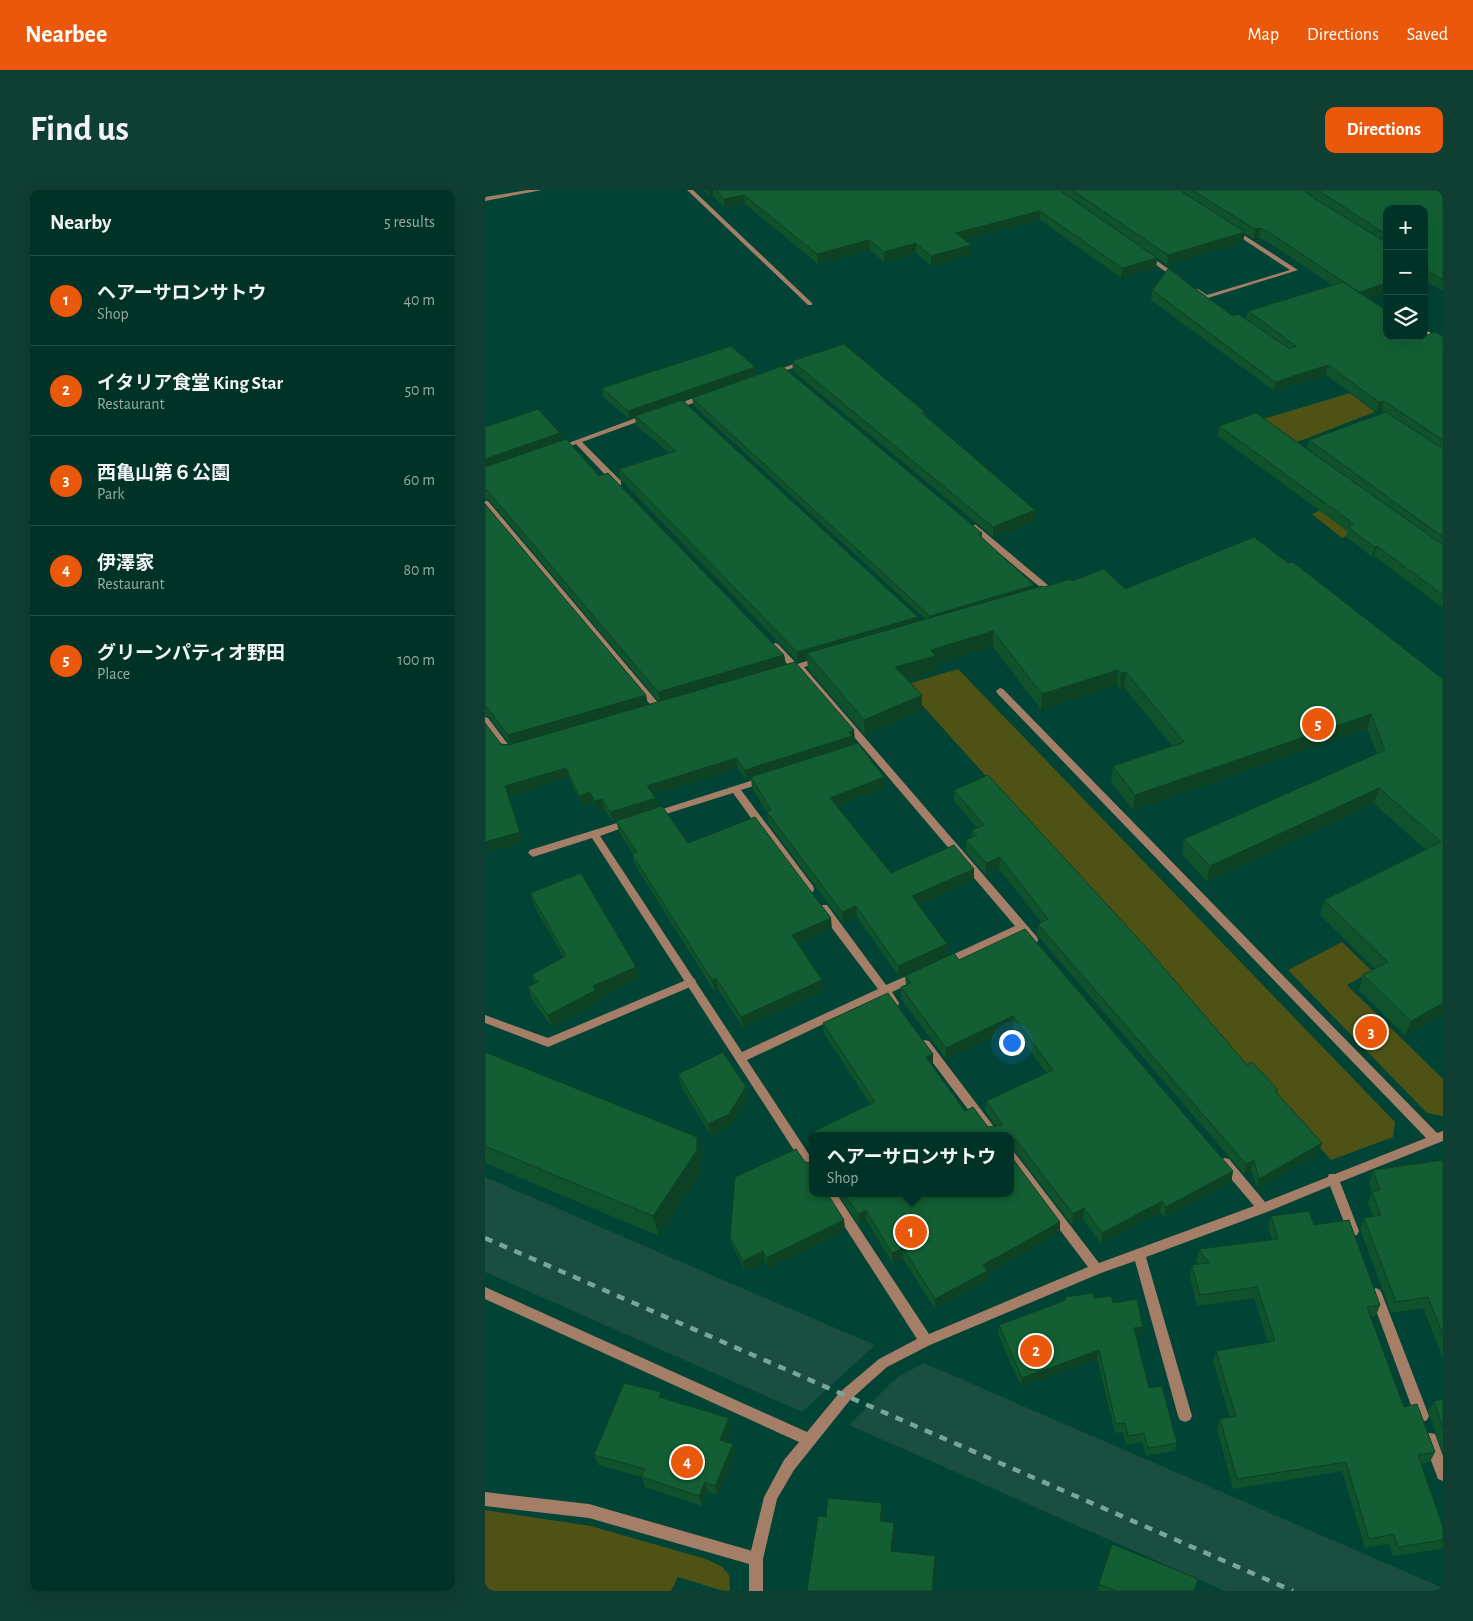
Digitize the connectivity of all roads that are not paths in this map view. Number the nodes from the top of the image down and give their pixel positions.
1 (539, 190) edge
2 (690, 190) edge
3 (485, 199) edge
4 (1225, 225) edge
5 (1141, 252) edge
6 (1182, 280) edge
7 (1190, 286) edge
8 (1206, 297) junction
9 (1214, 303) edge
10 (810, 304) dead end
11 (1428, 334) edge
12 (1443, 343) edge
13 (811, 359) edge
14 (785, 369) junction
15 (775, 372) edge
16 (792, 375) edge
17 (712, 394) edge
18 (685, 404) junction
19 (667, 410) edge
20 (692, 410) edge
21 (658, 413) edge
22 (578, 442) junction
23 (550, 451) edge
24 (625, 491) edge
25 (485, 503) edge
26 (968, 522) edge
27 (1062, 590) edge
28 (1052, 593) junction
29 (1043, 596) edge
30 (768, 639) edge
31 (827, 658) edge
32 (797, 667) junction
33 (777, 673) edge
34 (1000, 691) dead end
35 (666, 705) edge
36 (657, 708) junction
37 (647, 710) edge
38 (485, 720) edge
39 (526, 746) edge
40 (771, 778) edge
41 (735, 789) junction
42 (594, 834) junction
43 (533, 853) dead end
44 (1021, 927) junction
45 (1041, 949) edge
46 (691, 982) junction
47 (884, 991) junction
48 (902, 1014) edge
49 (485, 1019) edge
50 (919, 1037) edge
51 (740, 1058) junction
52 (992, 1132) edge
53 (1439, 1138) edge
54 (1219, 1156) edge
55 (1014, 1160) edge
56 (809, 1163) edge
57 (1333, 1178) junction
58 (832, 1197) edge
59 (1263, 1208) junction
60 (1357, 1243) edge
61 (1139, 1254) junction
62 (1097, 1269) junction
63 (1371, 1280) edge
64 (485, 1293) edge
65 (926, 1342) junction
66 (1185, 1416) dead end
67 (809, 1440) junction
68 (1443, 1474) edge
69 (485, 1499) edge
70 (756, 1559) junction
71 (756, 1591) edge

1 - 3 street
2 - 10 street
4 - 8 street
5 - 6 street
7 - 8 street
8 - 9 street
11 - 12 street
13 - 14 street
14 - 15 street
14 - 16 street
17 - 18 street
18 - 19 street
18 - 20 street
21 - 22 street
22 - 23 street
22 - 24 street
25 - 36 street
26 - 28 street
27 - 28 street
28 - 29 street
30 - 32 street
31 - 32 street
32 - 33 street
32 - 44 street
34 - 53 street
35 - 36 street
36 - 37 street
38 - 39 street
40 - 41 street
41 - 42 street
41 - 47 street
42 - 43 street
42 - 46 street
44 - 45 street
44 - 47 street
46 - 49 street
46 - 51 street
47 - 48 street
47 - 51 street
50 - 52 street
51 - 56 street
53 - 57 street
54 - 59 street
55 - 62 street
57 - 59 street
57 - 60 street
58 - 65 street
59 - 61 street
61 - 62 street
61 - 66 street
62 - 65 street
63 - 68 street
64 - 67 street
65 - 67 street
67 - 70 street
69 - 70 street
70 - 71 street

